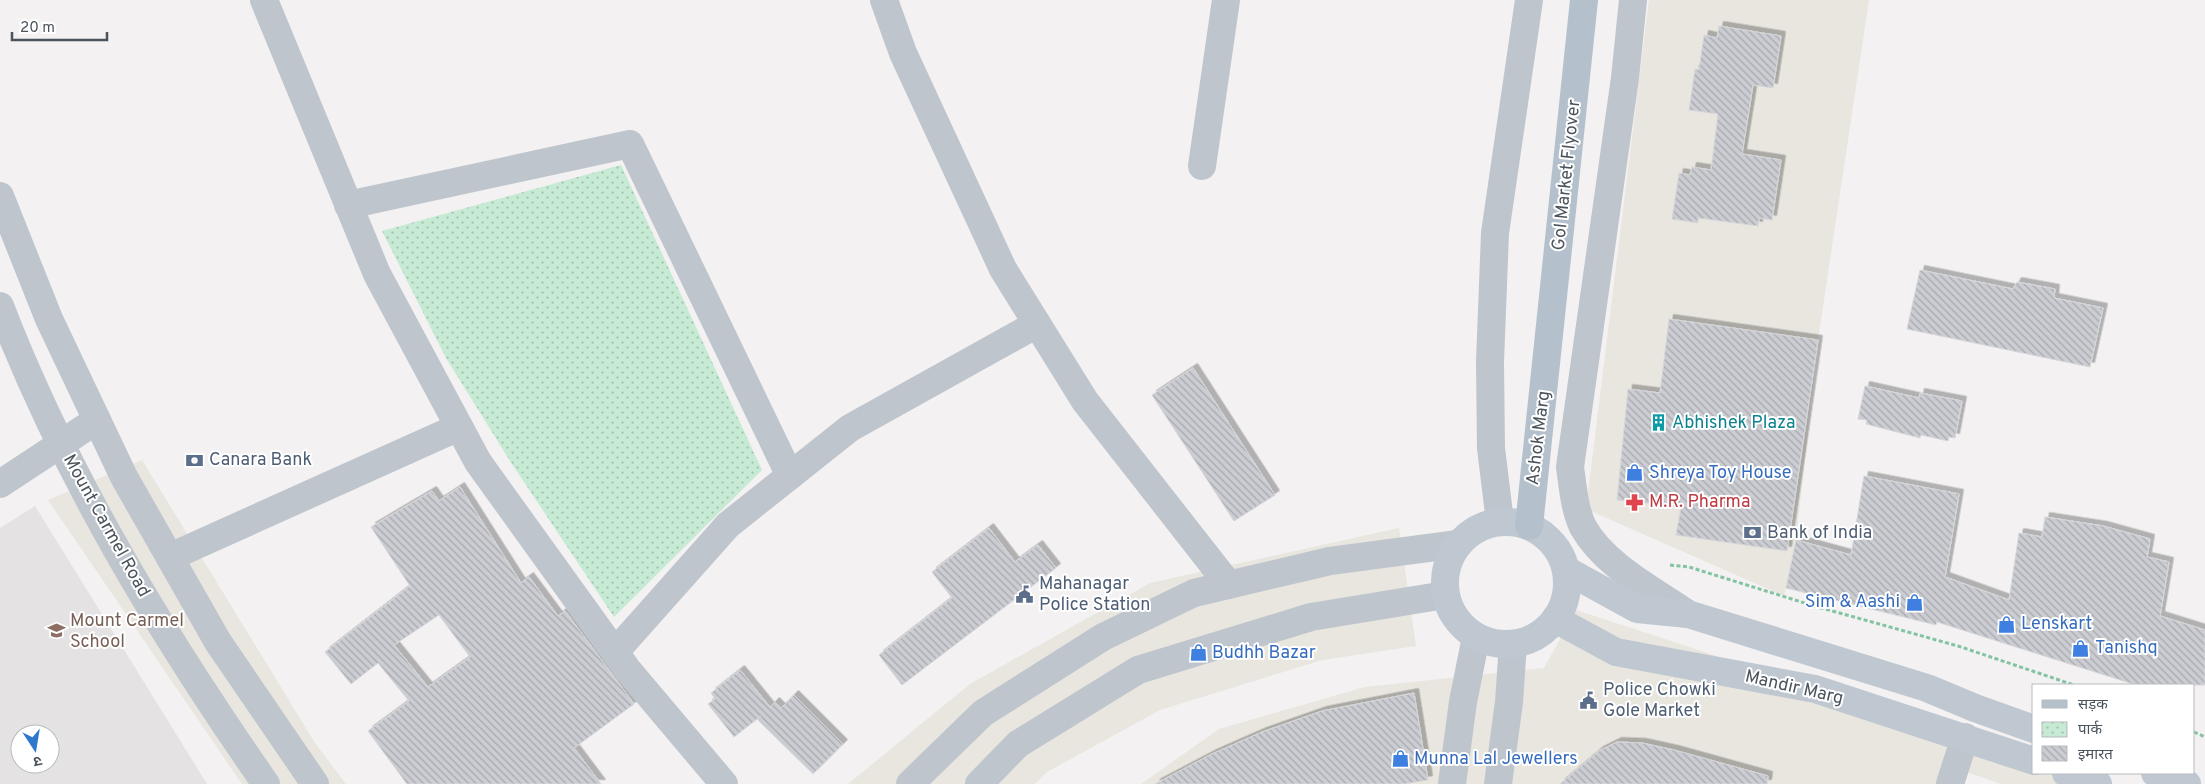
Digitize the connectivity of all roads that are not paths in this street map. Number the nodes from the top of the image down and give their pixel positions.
1 (264, 0) edge
2 (884, 0) edge
3 (1226, 0) edge
4 (1529, 0) edge
5 (1584, 0) edge
6 (1633, 0) edge
7 (1202, 166) dead end
8 (0, 196) edge
9 (348, 205) junction
10 (0, 306) edge
11 (1037, 324) junction
12 (1549, 350) joint
13 (97, 420) junction
14 (459, 427) junction
15 (60, 445) junction
16 (790, 476) junction
17 (0, 484) edge
18 (1500, 522) junction
19 (1529, 526) junction
20 (1458, 544) junction
21 (170, 557) junction
22 (1566, 570) junction
23 (1229, 585) junction
24 (1445, 595) junction
25 (1688, 614) junction
26 (1555, 619) junction
27 (1476, 637) junction
28 (1513, 644) junction
29 (614, 652) junction
30 (2032, 728) edge
31 (1965, 737) junction
32 (2032, 760) edge
33 (2069, 774) edge
34 (2158, 774) edge
35 (266, 784) edge
36 (315, 784) edge
37 (724, 784) edge
38 (910, 784) edge
39 (979, 784) edge
40 (1452, 784) edge
41 (1498, 784) edge
42 (1950, 784) edge
43 (2098, 784) edge
44 (2187, 784) edge

1 - 9 street
2 - 11 street
3 - 7 street
4 - 18 street
5 - 12 main road, Gol Market Flyover
6 - 25 street
8 - 13 street
9 - 14 street
9 - 16 street
10 - 15 street, Mount Carmel Road
11 - 16 street
11 - 23 street
12 - 19 main road, Ashok Marg
13 - 15 street
13 - 21 street
14 - 21 street
14 - 29 street
15 - 17 street
15 - 35 street, Mount Carmel Road
16 - 29 street
18 - 19 main road
18 - 20 main road
19 - 22 main road
20 - 23 street
20 - 24 main road
21 - 36 street
22 - 25 main road
22 - 26 main road
23 - 38 street
24 - 27 main road
24 - 39 street
25 - 30 main road
26 - 28 main road
26 - 31 main road, Mandir Marg
27 - 28 main road
27 - 40 street
28 - 41 street
29 - 37 street
31 - 32 main road, Mandir Marg
31 - 42 street
33 - 43 main road
34 - 44 main road

